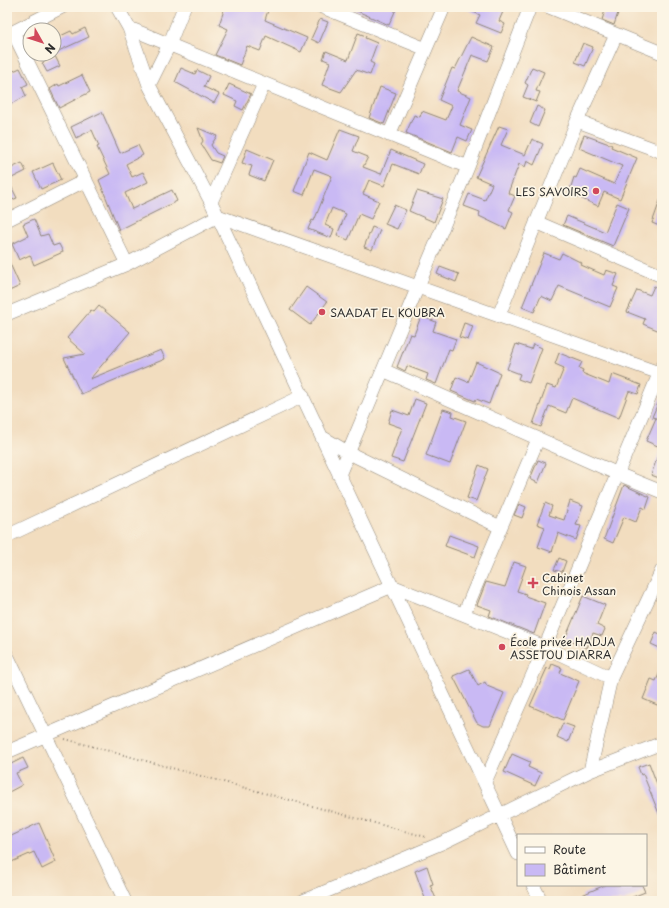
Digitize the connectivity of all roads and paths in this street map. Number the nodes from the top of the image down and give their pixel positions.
1 (62, 7) edge
2 (117, 7) edge
3 (184, 7) edge
4 (322, 7) edge
5 (444, 7) edge
6 (530, 7) edge
7 (548, 7) edge
8 (129, 28) junction
9 (10, 33) edge
10 (616, 35) junction
11 (169, 45) junction
12 (426, 49) junction
13 (662, 53) edge
14 (264, 84) junction
15 (149, 85) junction
16 (577, 121) junction
17 (389, 135) junction
18 (662, 152) edge
19 (468, 167) junction
20 (86, 180) junction
21 (211, 202) junction
22 (218, 216) junction
23 (7, 220) edge
24 (536, 222) junction
25 (127, 264) junction
26 (662, 276) edge
27 (419, 286) junction
28 (7, 314) edge
29 (499, 315) junction
30 (383, 370) junction
31 (661, 371) edge
32 (303, 396) junction
33 (322, 437) junction
34 (538, 439) junction
35 (349, 453) junction
36 (618, 474) junction
37 (339, 475) junction
38 (662, 492) edge
39 (500, 527) junction
40 (7, 536) edge
41 (662, 570) edge
42 (392, 586) junction
43 (464, 614) junction
44 (545, 647) junction
45 (7, 655) edge
46 (611, 678) junction
47 (46, 734) junction
48 (662, 743) edge
49 (7, 752) edge
50 (590, 771) junction
51 (485, 782) junction
52 (499, 816) junction
53 (444, 842) junction
54 (517, 852) edge
55 (534, 886) edge
56 (125, 901) edge
57 (303, 901) edge
58 (541, 901) edge

1 - 9 street
2 - 8 street
3 - 11 street
4 - 12 street
5 - 12 street
6 - 19 street
7 - 10 street
8 - 11 street
8 - 15 street
9 - 20 street
10 - 13 street
10 - 16 street
11 - 14 street
11 - 15 street
12 - 17 street
14 - 17 street
14 - 21 street
15 - 21 street
16 - 18 street
16 - 24 street
17 - 19 street
19 - 27 street
20 - 23 street
20 - 25 street
21 - 22 street
22 - 25 street
22 - 27 street
22 - 32 street
24 - 26 street
24 - 29 street
25 - 28 street
27 - 29 street
27 - 30 street
29 - 31 street
30 - 34 street
30 - 35 street
31 - 36 street
32 - 33 street
32 - 40 street
33 - 35 street
33 - 37 street
34 - 36 street
34 - 39 street
35 - 37 street
35 - 39 street
36 - 38 street
36 - 44 street
37 - 42 street
39 - 43 street
41 - 46 street
42 - 43 street
42 - 47 street
42 - 51 street
43 - 44 street
44 - 46 street
44 - 51 street
45 - 47 street
46 - 50 street
47 - 49 street
47 - 53 path
47 - 56 street
48 - 50 street
50 - 52 street
51 - 52 street
52 - 53 street
52 - 54 street
53 - 57 street
55 - 58 street

